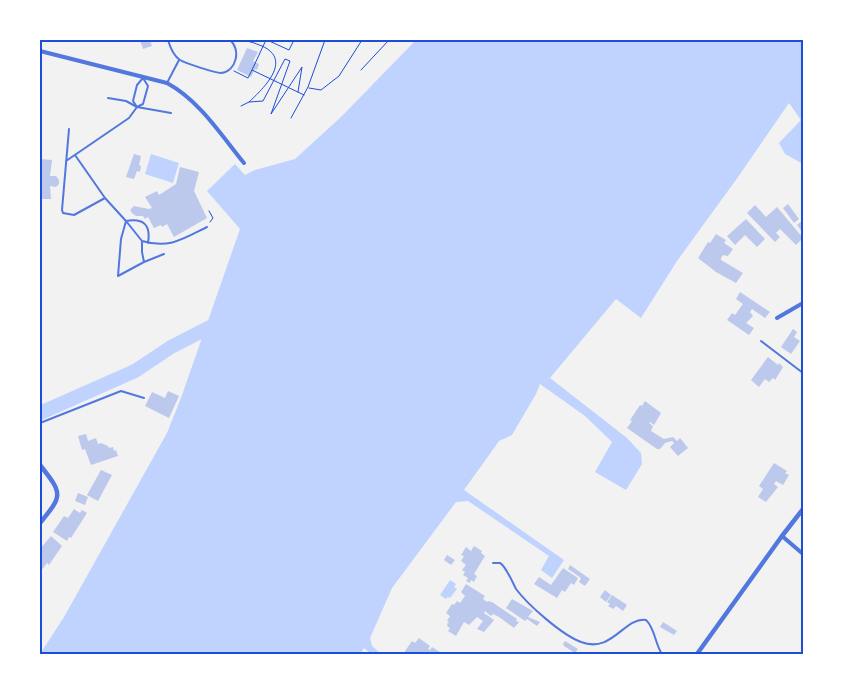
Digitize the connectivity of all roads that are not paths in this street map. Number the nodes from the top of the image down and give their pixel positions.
1 (168, 40) edge
2 (230, 40) edge
3 (40, 50) edge
4 (179, 60) junction
5 (143, 78) junction
6 (167, 84) junction
7 (108, 98) dead end
8 (137, 107) junction
9 (171, 113) dead end
10 (69, 129) dead end
11 (75, 155) junction
12 (66, 162) junction
13 (244, 163) dead end
14 (105, 198) junction
15 (126, 222) junction
16 (207, 227) dead end
17 (142, 241) junction
18 (148, 243) junction
19 (164, 254) dead end
20 (144, 262) junction
21 (803, 303) edge
22 (777, 318) dead end
23 (761, 341) dead end
24 (803, 373) edge
25 (144, 398) dead end
26 (40, 423) edge
27 (40, 466) edge
28 (803, 509) edge
29 (40, 524) edge
30 (782, 536) junction
31 (803, 554) edge
32 (493, 563) dead end
33 (662, 654) edge
34 (696, 654) edge

1 - 4 lane
2 - 4 lane
3 - 5 street
4 - 6 lane
5 - 6 street
5 - 8 lane
5 - 8 lane
6 - 13 street
7 - 8 lane
8 - 9 lane
8 - 11 lane
10 - 12 lane
11 - 12 lane
11 - 14 lane
12 - 14 lane
14 - 15 lane
15 - 17 lane
15 - 18 lane
15 - 20 lane
16 - 18 lane
17 - 18 lane
17 - 20 lane
19 - 20 lane
21 - 22 street
23 - 24 lane
25 - 26 lane
27 - 29 street
28 - 30 street
30 - 31 street
30 - 34 street
32 - 33 lane

